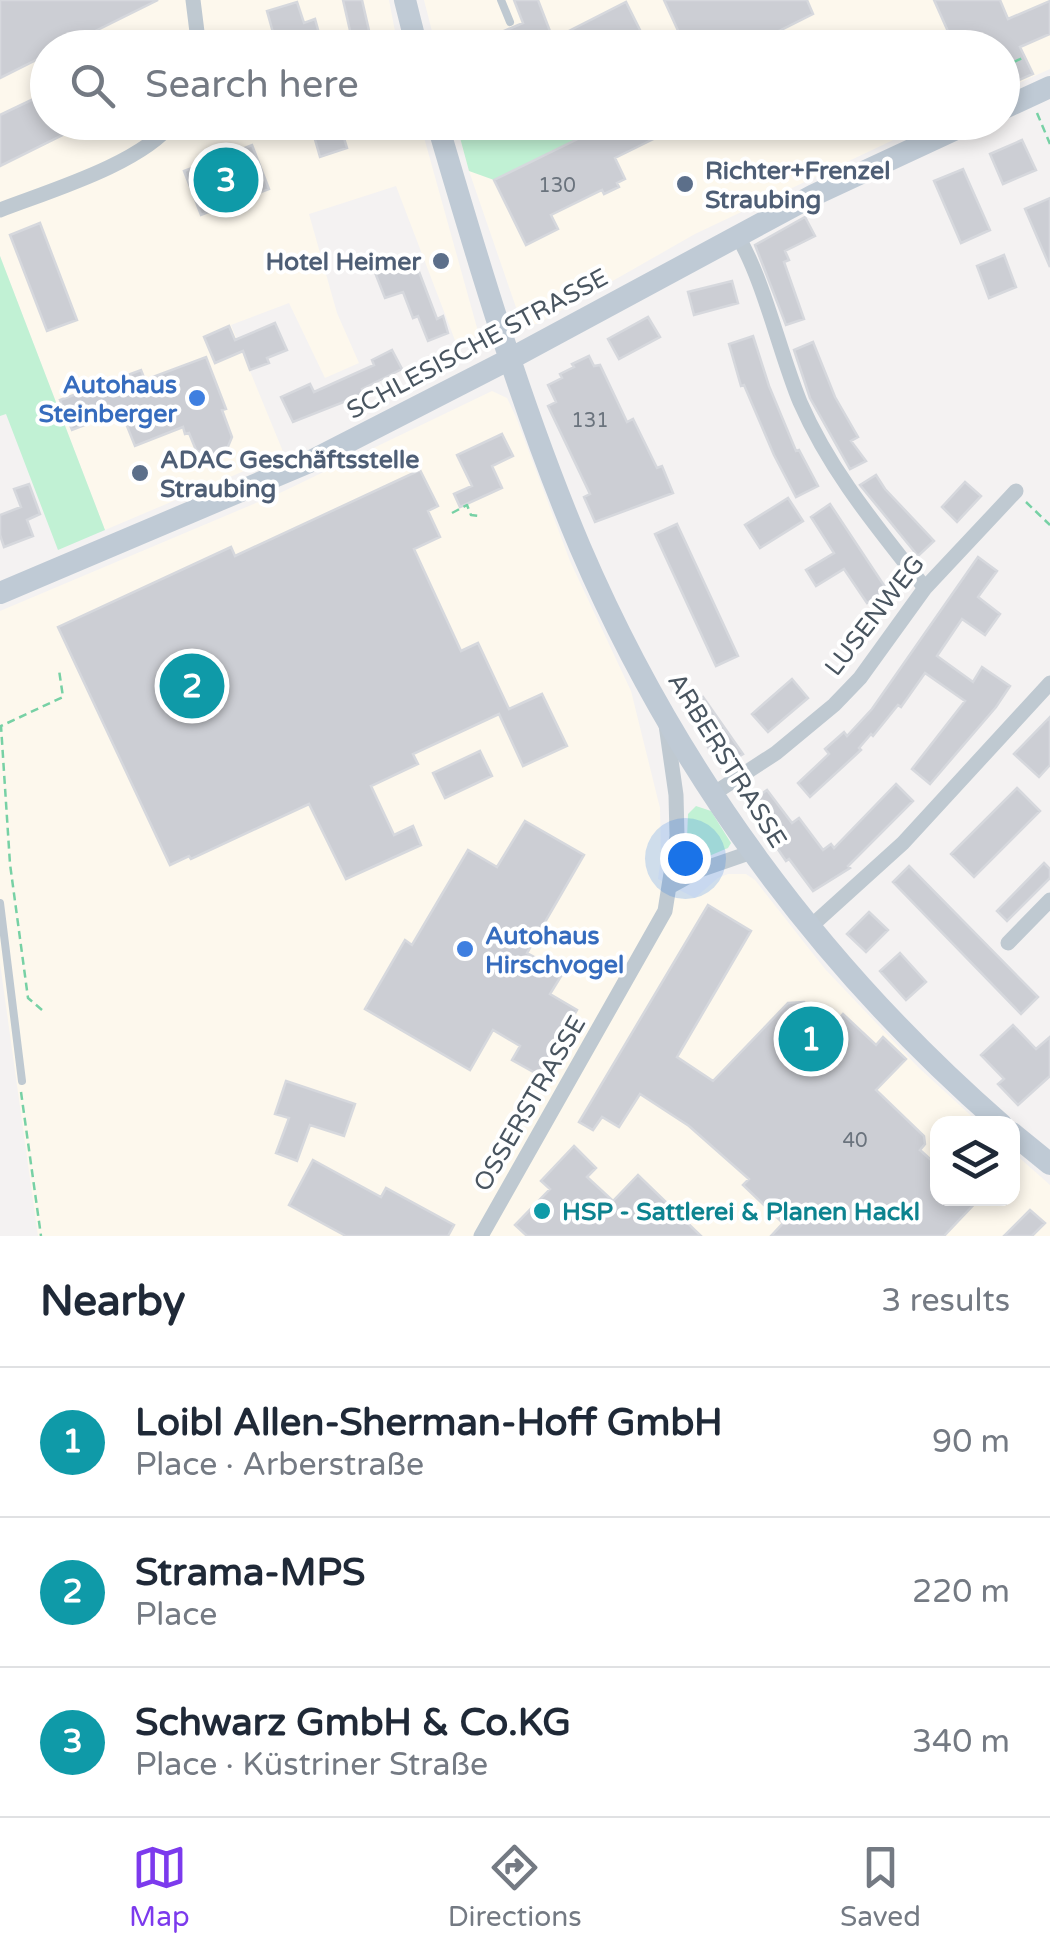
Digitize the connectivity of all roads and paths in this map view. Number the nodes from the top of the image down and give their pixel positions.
1 (193, 0) edge
2 (501, 0) edge
3 (412, 1) edge
4 (510, 22) dead end
5 (197, 30) edge
6 (414, 30) edge
7 (1025, 57) dead end
8 (1020, 59) edge
9 (1050, 87) edge
10 (1020, 100) edge
11 (1035, 108) dead end
12 (156, 140) edge
13 (443, 140) edge
14 (932, 140) edge
15 (1050, 144) edge
16 (0, 210) edge
17 (737, 235) junction
18 (470, 336) dead end
19 (482, 350) dead end
20 (510, 359) junction
21 (1016, 491) joint
22 (452, 513) dead end
23 (480, 516) dead end
24 (1050, 526) edge
25 (925, 588) junction
26 (0, 593) edge
27 (59, 670) dead end
28 (1050, 683) edge
29 (665, 718) junction
30 (713, 794) junction
31 (752, 852) junction
32 (671, 886) junction
33 (1050, 900) edge
34 (0, 903) edge
35 (810, 928) junction
36 (1008, 943) dead end
37 (42, 1010) dead end
38 (22, 1080) joint
39 (992, 1116) edge
40 (1020, 1140) edge
41 (1050, 1164) edge
42 (42, 1236) edge
43 (481, 1236) edge

1 - 5 street
2 - 4 lane
3 - 6 street
7 - 8 path
9 - 10 street
11 - 15 path
12 - 16 street
13 - 20 street, ARBERSTRASSE
14 - 17 street, SCHLESISCHE STRASSE
17 - 20 street, SCHLESISCHE STRASSE
17 - 25 street
18 - 19 path
20 - 26 street, SCHLESISCHE STRASSE
20 - 29 street, ARBERSTRASSE
21 - 24 path
21 - 25 street, LUSENWEG
22 - 23 path
25 - 30 street, LUSENWEG
27 - 37 path
28 - 35 street
29 - 30 street, ARBERSTRASSE
29 - 32 street, OSSERSTRASSE
30 - 31 street, ARBERSTRASSE
31 - 32 street
31 - 35 street, ARBERSTRASSE
32 - 43 street, OSSERSTRASSE
33 - 36 street
34 - 38 lane
35 - 39 street, ARBERSTRASSE
38 - 42 path
40 - 41 street

